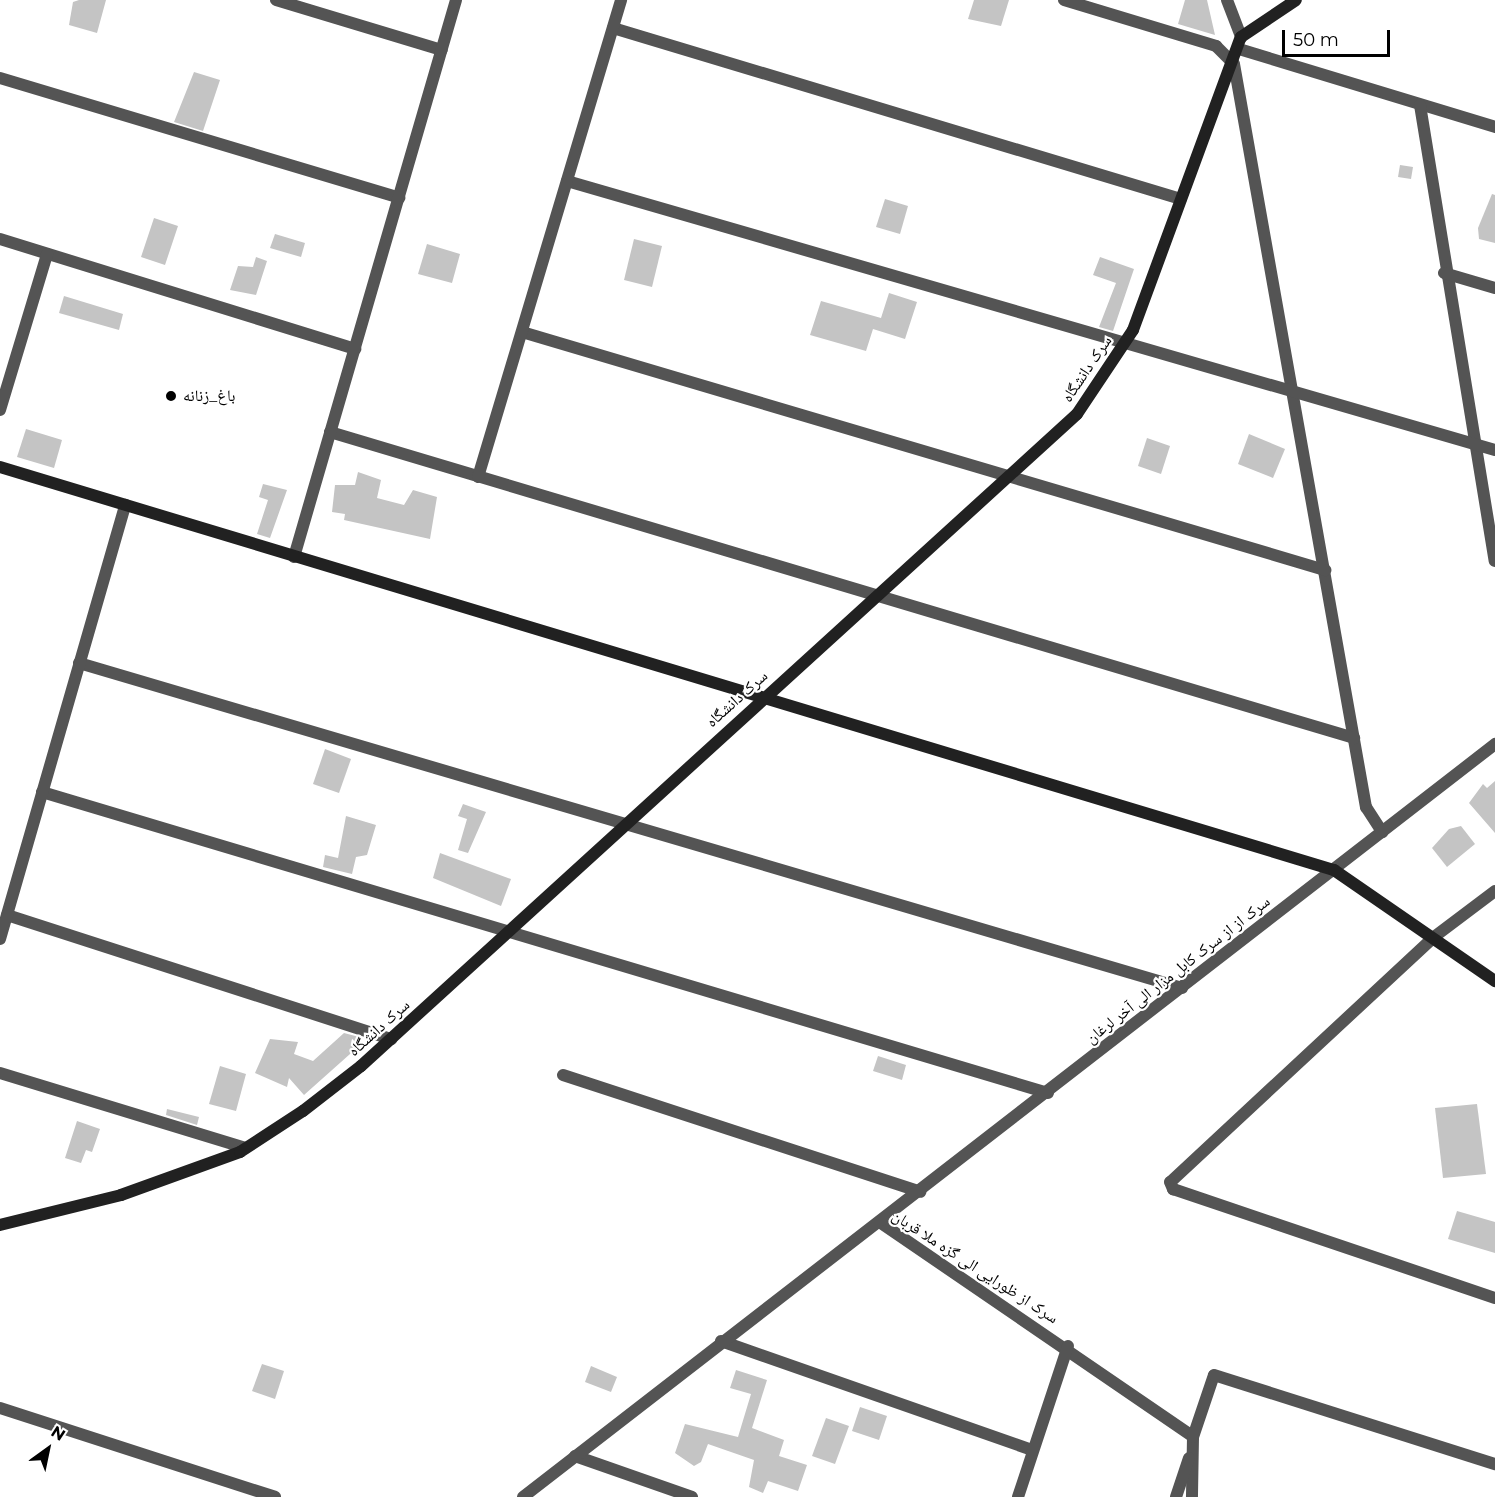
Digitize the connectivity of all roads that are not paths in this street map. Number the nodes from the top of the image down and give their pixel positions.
1 (276, 0) edge
2 (456, 0) edge
3 (621, 0) edge
4 (1064, 0) edge
5 (1227, 0) edge
6 (1296, 0) edge
7 (612, 28) junction
8 (1240, 43) junction
9 (442, 50) junction
10 (1234, 64) junction
11 (0, 78) edge
12 (1420, 105) junction
13 (1495, 127) edge
14 (567, 181) junction
15 (399, 198) junction
16 (1181, 199) junction
17 (0, 239) edge
18 (47, 254) junction
19 (1444, 273) junction
20 (1495, 288) edge
21 (522, 332) junction
22 (1125, 343) junction
23 (355, 349) junction
24 (1295, 392) junction
25 (0, 410) edge
26 (330, 432) junction
27 (1473, 443) junction
28 (1495, 450) edge
29 (0, 467) edge
30 (1008, 476) junction
31 (478, 477) junction
32 (125, 505) junction
33 (294, 556) junction
34 (1495, 561) edge
35 (1325, 570) junction
36 (875, 596) junction
37 (79, 663) junction
38 (763, 698) junction
39 (1354, 738) junction
40 (1495, 744) edge
41 (42, 792) junction
42 (622, 826) junction
43 (1382, 832) junction
44 (1334, 870) junction
45 (1495, 891) edge
46 (7, 915) junction
47 (507, 932) junction
48 (1434, 937) junction
49 (0, 939) edge
50 (1495, 981) edge
51 (1182, 988) junction
52 (391, 1039) junction
53 (0, 1073) edge
54 (563, 1075) dead end
55 (1048, 1093) junction
56 (245, 1148) junction
57 (920, 1192) junction
58 (881, 1223) junction
59 (0, 1225) edge
60 (1495, 1298) edge
61 (721, 1341) junction
62 (1068, 1346) junction
63 (0, 1408) edge
64 (1193, 1443) junction
65 (1033, 1450) junction
66 (575, 1456) junction
67 (1495, 1464) edge
68 (275, 1497) edge
69 (523, 1497) edge
70 (692, 1497) edge
71 (1018, 1497) edge
72 (1176, 1497) edge
73 (1192, 1497) edge

1 - 9 street
2 - 9 street
3 - 7 street
4 - 10 street
5 - 8 street
6 - 8 street
7 - 14 street
7 - 16 street
8 - 10 street, سرک دانشگاه
8 - 12 street
9 - 15 street
10 - 16 street, سرک دانشگاه
10 - 24 street
11 - 15 street
12 - 13 street
12 - 19 street
14 - 21 street
14 - 22 street
15 - 23 street
16 - 22 street, سرک دانشگاه
17 - 18 street
18 - 23 street
18 - 25 street
19 - 20 street
19 - 27 street
21 - 30 street
21 - 31 street
22 - 24 street
22 - 30 street, سرک دانشگاه
23 - 26 street
24 - 27 street
24 - 35 street
26 - 31 street
26 - 33 street
27 - 28 street
27 - 34 street
29 - 32 street
30 - 35 street
30 - 36 street, سرک دانشگاه
31 - 36 street
32 - 33 street
32 - 37 street
33 - 38 street
35 - 39 street
36 - 38 street, سرک دانشگاه
36 - 39 street
37 - 41 street
37 - 42 street
38 - 42 street, سرک دانشگاه
38 - 44 street
39 - 43 street
40 - 43 street, سرک از از سرک کابل مزار الی آخر لرغان
41 - 46 street
41 - 47 street
42 - 47 street, سرک دانشگاه
42 - 51 street
43 - 44 street, سرک از از سرک کابل مزار الی آخر لرغان
44 - 48 street
44 - 51 street, سرک از از سرک کابل مزار الی آخر لرغان
45 - 48 street
46 - 49 street
46 - 52 street
47 - 52 street, سرک دانشگاه
47 - 55 street
48 - 50 street
48 - 60 street
51 - 55 street, سرک از از سرک کابل مزار الی آخر لرغان
52 - 56 street, سرک دانشگاه
53 - 56 street
54 - 57 street
55 - 57 street, سرک از از سرک کابل مزار الی آخر لرغان
56 - 59 street, سرک دانشگاه
57 - 58 street, سرک از از سرک کابل مزار الی آخر لرغان
58 - 61 street, سرک از ظورایی الی گزه ملا قربان
58 - 62 street, سرک از ظورایی الی گزه ملا قربان
61 - 65 street
61 - 66 street, سرک از ظورایی الی گزه ملا قربان
62 - 64 street, سرک از ظورایی الی گزه ملا قربان
62 - 65 street
63 - 68 street
64 - 67 street
64 - 72 street
64 - 73 street
65 - 71 street
66 - 69 street, سرک از ظورایی الی گزه ملا قربان
66 - 70 street

